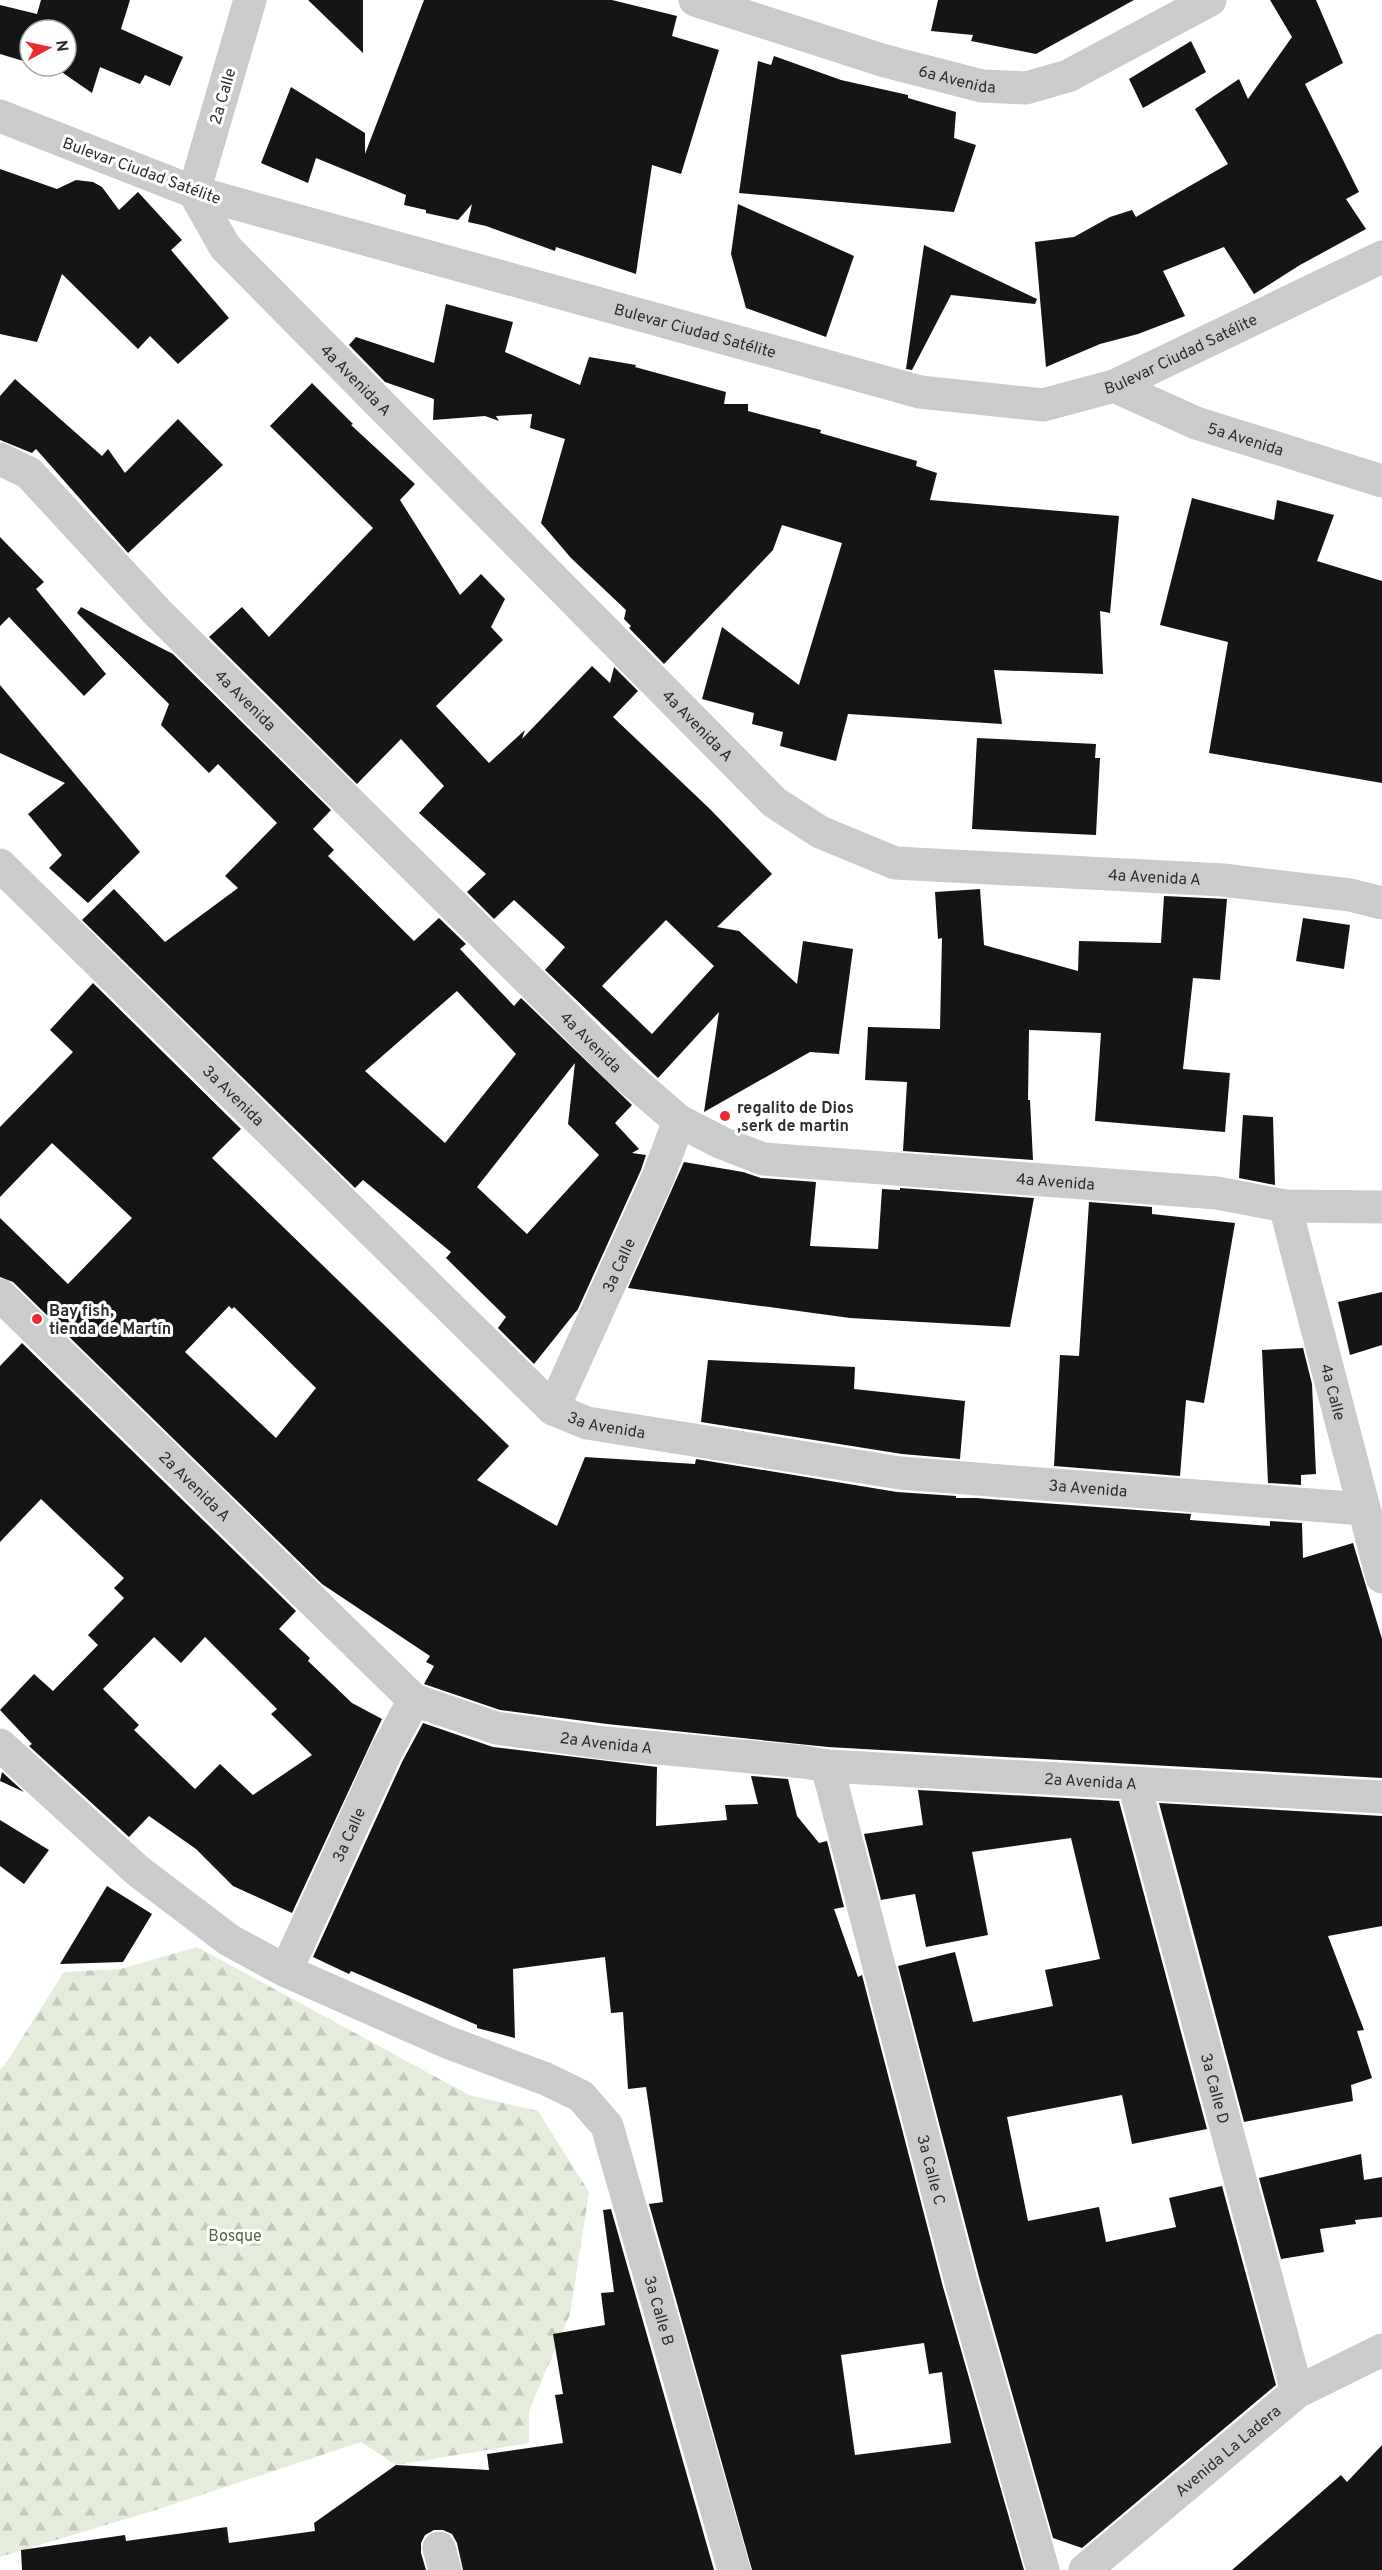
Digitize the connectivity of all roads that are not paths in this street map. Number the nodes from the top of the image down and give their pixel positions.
1 (250, 0) edge
2 (695, 0) edge
3 (1210, 0) edge
4 (0, 116) edge
5 (194, 192) junction
6 (1382, 257) edge
7 (1114, 386) junction
8 (0, 459) edge
9 (1382, 481) edge
10 (0, 865) edge
11 (1382, 903) edge
12 (679, 1121) junction
13 (1285, 1206) junction
14 (1382, 1207) edge
15 (0, 1295) edge
16 (553, 1409) junction
17 (1363, 1509) junction
18 (1382, 1577) edge
19 (414, 1700) junction
20 (0, 1745) edge
21 (826, 1766) junction
22 (1134, 1784) junction
23 (1382, 1797) edge
24 (286, 1971) junction
25 (1382, 2350) edge
26 (1297, 2392) junction
27 (734, 2570) edge
28 (1043, 2570) edge
29 (1085, 2570) edge

1 - 5 street, 2a Calle
2 - 3 street, 6a Avenida
4 - 5 street, Bulevar Ciudad Satélite
5 - 7 street, Bulevar Ciudad Satélite
5 - 11 street, 4a Avenida A
6 - 7 street, Bulevar Ciudad Satélite
7 - 9 street, 5a Avenida
8 - 12 street, 4a Avenida
10 - 16 street, 3a Avenida
12 - 13 street, 4a Avenida
12 - 16 street, 3a Calle
13 - 14 street, 4a Avenida
13 - 17 street, 4a Calle
15 - 19 street, 2a Avenida A
16 - 17 street, 3a Avenida
17 - 18 street, 4a Calle
19 - 21 street, 2a Avenida A
19 - 24 street, 3a Calle
20 - 24 street
21 - 22 street, 2a Avenida A
21 - 28 street, 3a Calle C
22 - 23 street, 2a Avenida A
22 - 26 street, 3a Calle D
24 - 27 street, 3a Calle B
25 - 26 street, Avenida La Ladera
26 - 29 street, Avenida La Ladera

